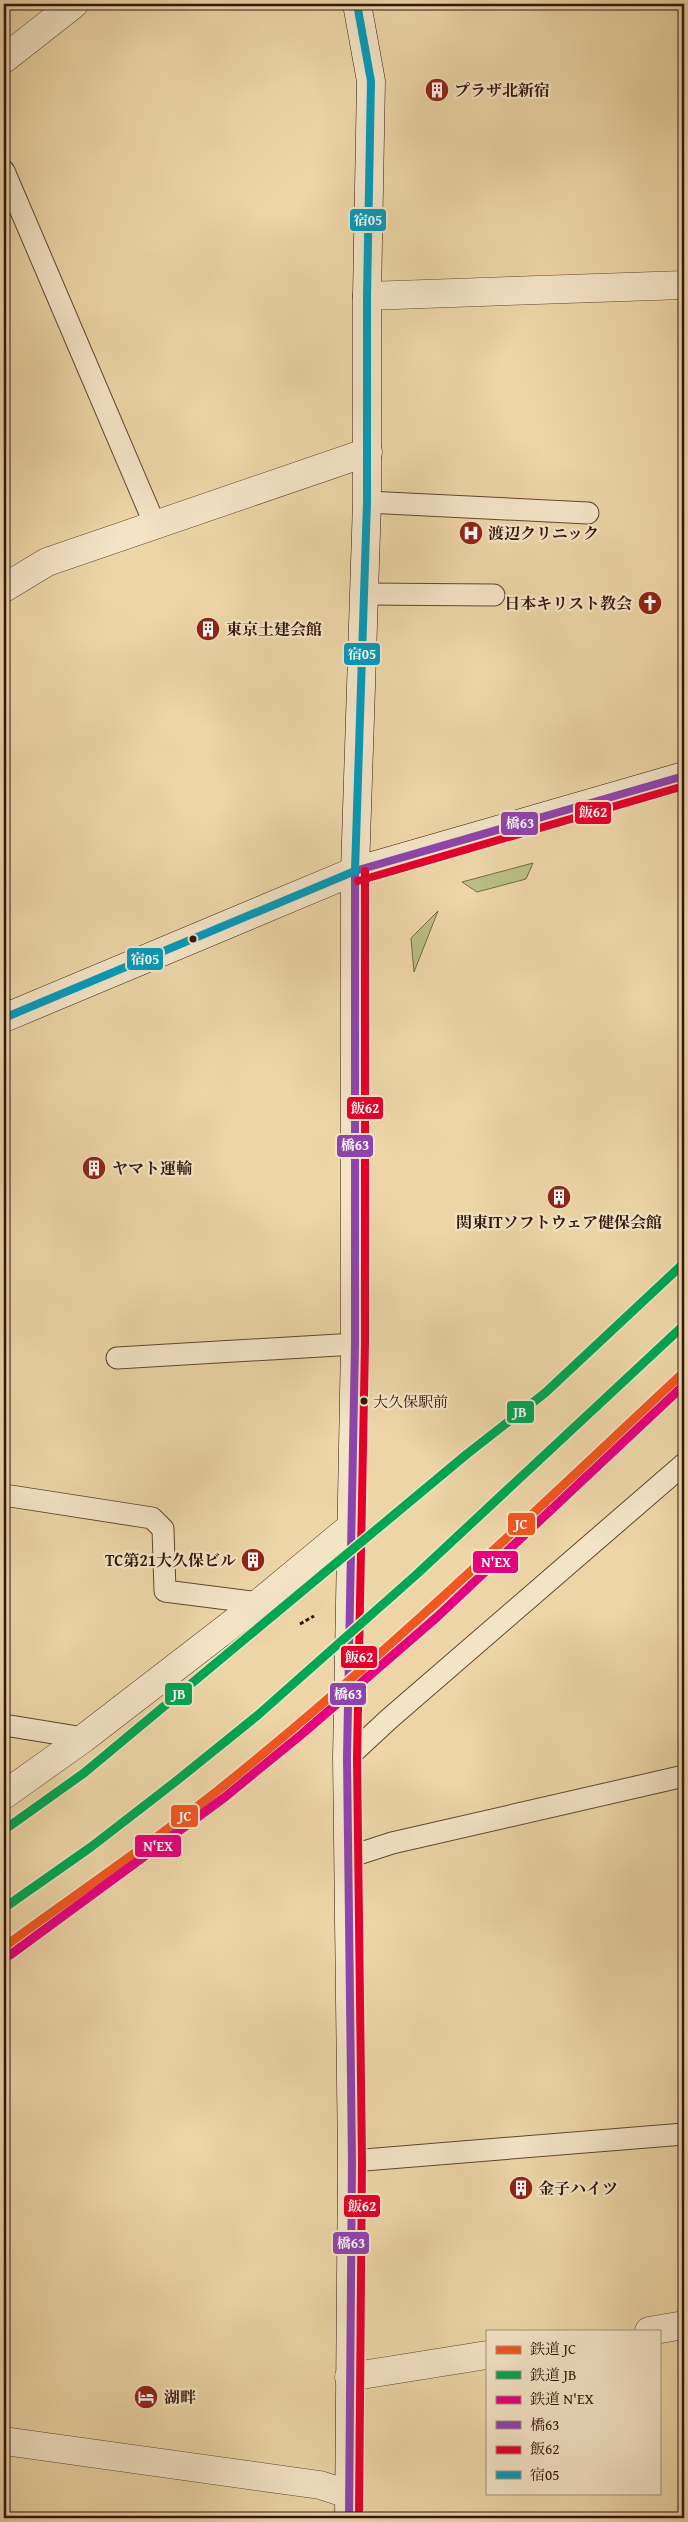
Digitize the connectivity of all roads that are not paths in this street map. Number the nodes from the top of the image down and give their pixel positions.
1 (74, 4) edge
2 (356, 4) edge
3 (4, 60) edge
4 (4, 171) edge
5 (684, 285) edge
6 (367, 296) junction
7 (368, 452) junction
8 (367, 502) junction
9 (588, 513) dead end
10 (155, 525) junction
11 (4, 588) edge
12 (365, 594) junction
13 (494, 595) dead end
14 (684, 776) edge
15 (355, 871) junction
16 (4, 1018) edge
17 (355, 1344) junction
18 (117, 1358) dead end
19 (684, 1464) edge
20 (4, 1495) edge
21 (352, 1526) junction
22 (259, 1608) junction
23 (4, 1725) edge
24 (84, 1738) junction
25 (347, 1758) junction
26 (684, 1776) edge
27 (4, 1795) edge
28 (348, 1857) junction
29 (684, 2134) edge
30 (352, 2161) junction
31 (684, 2325) edge
32 (655, 2330) edge
33 (486, 2356) edge
34 (349, 2377) junction
35 (4, 2441) edge
36 (349, 2506) edge

1 - 3 main road
2 - 6 main road
4 - 10 lane
5 - 6 main road
6 - 7 main road
7 - 8 main road
7 - 10 main road
8 - 9 lane
8 - 12 main road
10 - 11 main road
12 - 13 lane
12 - 15 main road
14 - 15 main road
15 - 16 main road
15 - 17 main road
17 - 18 lane
17 - 21 main road
19 - 25 lane
20 - 22 lane
21 - 22 main road
21 - 25 main road
22 - 24 main road
23 - 24 lane
24 - 27 main road
25 - 28 main road
26 - 28 lane
28 - 30 main road
29 - 30 lane
30 - 34 main road
31 - 32 main road
33 - 34 main road
34 - 36 main road
35 - 36 main road

